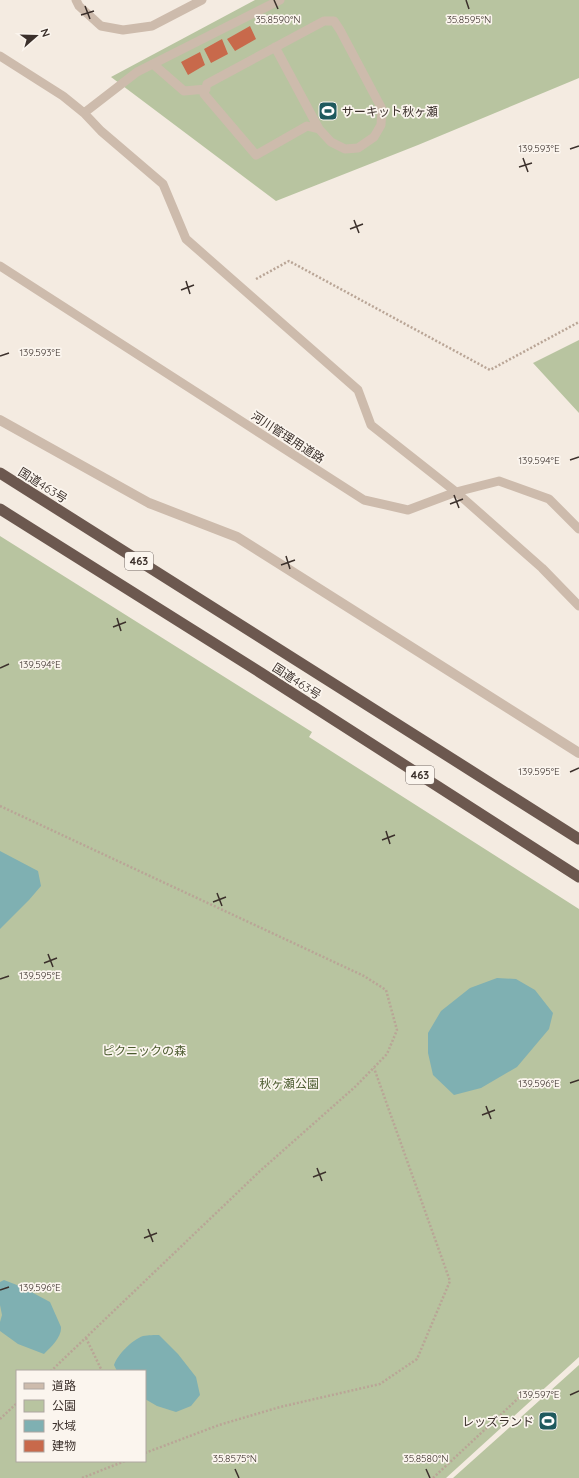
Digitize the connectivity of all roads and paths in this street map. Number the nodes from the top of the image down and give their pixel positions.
1 (76, 0) edge
2 (202, 0) edge
3 (280, 0) edge
4 (275, 48) junction
5 (0, 56) edge
6 (153, 64) junction
7 (206, 89) junction
8 (84, 113) junction
9 (319, 129) junction
10 (0, 266) edge
11 (240, 287) junction
12 (579, 322) edge
13 (0, 420) edge
14 (0, 473) edge
15 (456, 492) junction
16 (0, 509) edge
17 (579, 529) edge
18 (579, 606) edge
19 (579, 754) edge
20 (0, 806) edge
21 (579, 839) edge
22 (579, 877) edge
23 (374, 1067) junction
24 (86, 1338) junction
25 (52, 1370) edge
26 (102, 1370) edge
27 (525, 1392) dead end
28 (16, 1404) edge
29 (0, 1419) edge
30 (146, 1453) edge
31 (122, 1462) edge
32 (82, 1478) edge
33 (433, 1478) edge

1 - 2 lane
3 - 6 lane
4 - 7 lane
4 - 9 lane
4 - 9 lane
5 - 8 lane
6 - 7 lane
6 - 8 lane
7 - 9 lane
8 - 11 lane
10 - 15 lane, 河川管理用道路
11 - 12 path
11 - 15 lane
13 - 19 street
14 - 21 highway, 国道463号 / 463
15 - 17 lane, 河川管理用道路
15 - 18 lane
16 - 22 highway, 国道463号 / 463
20 - 23 path
23 - 24 path
23 - 30 path
24 - 25 path
24 - 26 path
27 - 33 path
28 - 29 path
31 - 32 path

